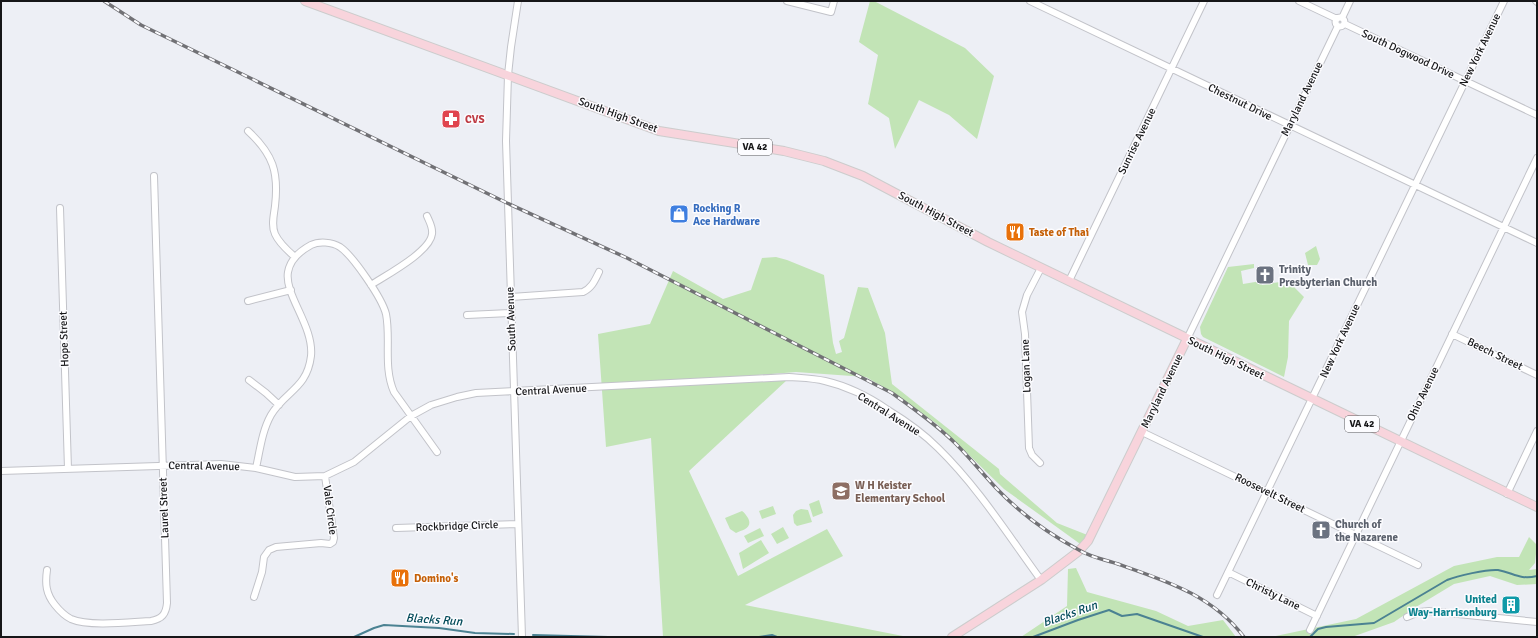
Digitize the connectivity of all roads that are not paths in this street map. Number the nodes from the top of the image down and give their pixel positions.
1 (305, 1) edge
2 (518, 1) edge
3 (787, 1) edge
4 (834, 1) edge
5 (1030, 1) edge
6 (1204, 1) edge
7 (1298, 1) edge
8 (1350, 1) edge
9 (1504, 1) edge
10 (1340, 22) junction
11 (1172, 69) junction
12 (508, 75) junction
13 (1466, 81) junction
14 (1537, 115) edge
15 (1290, 126) junction
16 (248, 131) dead end
17 (1537, 158) edge
18 (154, 176) dead end
19 (1415, 186) junction
20 (60, 208) dead end
21 (427, 216) dead end
22 (1504, 228) junction
23 (1537, 244) edge
24 (296, 257) junction
25 (1041, 268) junction
26 (599, 272) dead end
27 (1069, 281) junction
28 (371, 286) junction
29 (290, 290) junction
30 (511, 297) junction
31 (248, 301) dead end
32 (511, 313) junction
33 (468, 315) dead end
34 (1452, 334) junction
35 (1187, 339) junction
36 (1537, 375) edge
37 (249, 380) dead end
38 (514, 392) junction
39 (1312, 400) junction
40 (279, 405) junction
41 (411, 416) junction
42 (1537, 431) edge
43 (1142, 432) junction
44 (1400, 442) junction
45 (437, 452) dead end
46 (1040, 463) dead end
47 (163, 465) junction
48 (256, 468) junction
49 (68, 469) junction
50 (1, 471) edge
51 (325, 476) junction
52 (1267, 492) junction
53 (1507, 494) junction
54 (1537, 507) edge
55 (518, 524) junction
56 (396, 528) dead end
57 (1355, 534) junction
58 (1418, 565) dead end
59 (47, 570) dead end
60 (1228, 572) junction
61 (1041, 580) junction
62 (1217, 595) dead end
63 (254, 597) dead end
64 (1317, 616) junction
65 (1407, 617) dead end
66 (1537, 622) edge
67 (1310, 630) dead end
68 (522, 637) edge
69 (952, 637) edge

1 - 12 main road, South High Street / VA 42
2 - 12 street, South Avenue
3 - 4 street
5 - 11 street, Chestnut Drive
6 - 11 street, Sunrise Avenue
7 - 10 street, South Dogwood Drive
8 - 10 street, Maryland Avenue
9 - 13 street, New York Avenue
10 - 13 street, South Dogwood Drive
10 - 15 street, Maryland Avenue
11 - 15 street, Chestnut Drive
11 - 27 street, Sunrise Avenue
12 - 25 main road, South High Street / VA 42
12 - 30 street, South Avenue
13 - 14 street, South Dogwood Drive
13 - 19 street, New York Avenue
15 - 19 street, Chestnut Drive
15 - 35 street, Maryland Avenue
16 - 24 street
17 - 22 street, Ohio Avenue
18 - 47 street, Laurel Street
19 - 22 street, Chestnut Drive
19 - 39 street, New York Avenue
20 - 49 street, Hope Street
21 - 28 street
22 - 23 street, Chestnut Drive
22 - 34 street, Ohio Avenue
24 - 28 street
24 - 29 street
25 - 27 main road, South High Street / VA 42
25 - 46 street, Logan Lane
26 - 30 street
27 - 35 main road, South High Street / VA 42
28 - 41 street
29 - 31 street
29 - 40 street
30 - 32 street, South Avenue
32 - 33 street
32 - 38 street, South Avenue
34 - 36 street, Beech Street
34 - 44 street, Ohio Avenue
35 - 39 main road, South High Street / VA 42
35 - 43 main road, Maryland Avenue
37 - 40 street
38 - 41 street, Central Avenue
38 - 55 street, South Avenue
38 - 61 street, Central Avenue
39 - 44 main road, South High Street / VA 42
39 - 52 street, New York Avenue
40 - 48 street
41 - 45 street
41 - 51 street, Central Avenue
42 - 53 street
43 - 52 street, Roosevelt Street
43 - 61 main road, Maryland Avenue
44 - 53 main road, South High Street / VA 42
44 - 57 street, Ohio Avenue
47 - 48 street, Central Avenue
47 - 49 street, Central Avenue
47 - 59 street, Laurel Street
48 - 51 street, Central Avenue
49 - 50 street, Central Avenue
51 - 63 street, Vale Circle
52 - 57 street, Roosevelt Street
52 - 60 street, New York Avenue
53 - 54 main road, South High Street / VA 42
55 - 56 street, Rockbridge Circle
55 - 68 street, South Avenue
57 - 58 street, Roosevelt Street
57 - 64 street, Ohio Avenue
60 - 62 street, New York Avenue
60 - 64 street, Christy Lane
61 - 69 main road, Maryland Avenue
64 - 67 street, Ohio Avenue
65 - 66 street

